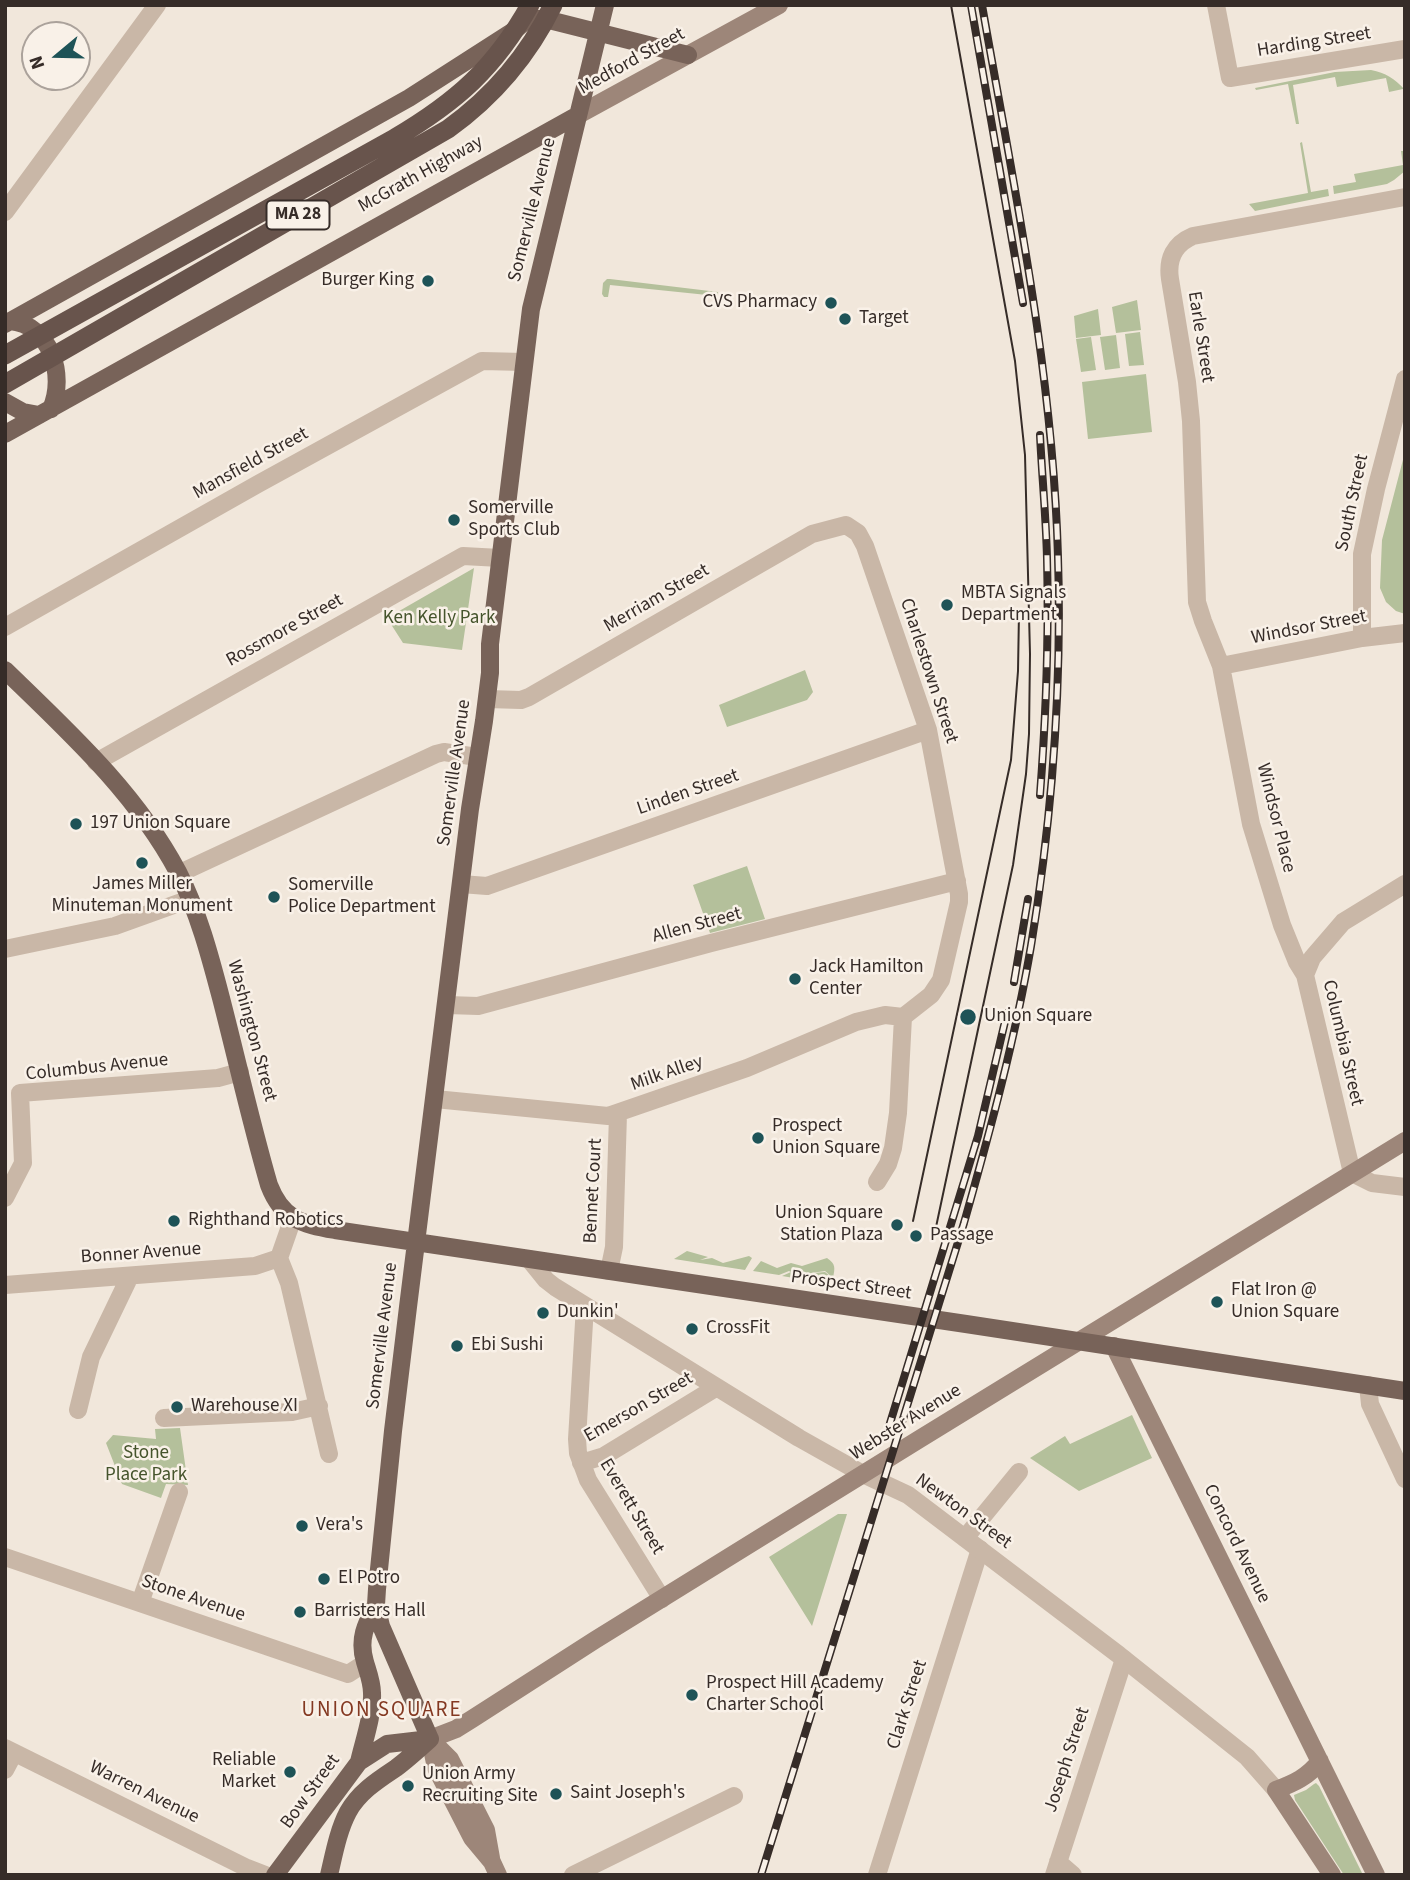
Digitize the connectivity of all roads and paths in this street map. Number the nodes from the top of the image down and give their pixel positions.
1 (157, 5) edge
2 (530, 5) edge
3 (553, 5) edge
4 (605, 5) edge
5 (779, 5) edge
6 (1216, 5) edge
7 (515, 30) junction
8 (598, 33) junction
9 (1405, 49) edge
10 (688, 55) junction
11 (578, 115) junction
12 (1405, 197) edge
13 (5, 212) edge
14 (7, 320) edge
15 (5, 355) edge
16 (524, 362) junction
17 (1405, 379) edge
18 (5, 384) edge
19 (5, 402) edge
20 (45, 412) junction
21 (5, 434) edge
22 (846, 525) joint
23 (500, 558) junction
24 (5, 627) edge
25 (1405, 633) edge
26 (1362, 638) junction
27 (1221, 666) junction
28 (5, 670) edge
29 (487, 699) junction
30 (928, 730) junction
31 (477, 757) junction
32 (96, 762) junction
33 (178, 874) junction
34 (957, 881) junction
35 (461, 884) junction
36 (1405, 884) edge
37 (190, 900) junction
38 (5, 949) edge
39 (1305, 975) junction
40 (447, 1005) junction
41 (904, 1017) junction
42 (240, 1072) junction
43 (435, 1099) junction
44 (618, 1114) junction
45 (1405, 1141) edge
46 (1352, 1173) junction
47 (877, 1182) dead end
48 (1405, 1187) edge
49 (5, 1198) edge
50 (293, 1218) junction
51 (416, 1242) junction
52 (279, 1258) junction
53 (529, 1259) junction
54 (609, 1271) junction
55 (130, 1276) junction
56 (5, 1285) edge
57 (585, 1306) junction
58 (1080, 1341) junction
59 (1114, 1346) junction
60 (1368, 1385) junction
61 (716, 1387) junction
62 (1405, 1391) edge
63 (319, 1406) junction
64 (78, 1410) dead end
65 (164, 1418) dead end
66 (329, 1454) dead end
67 (580, 1463) junction
68 (1019, 1472) dead end
69 (854, 1475) junction
70 (1405, 1479) edge
71 (179, 1492) dead end
72 (973, 1544) junction
73 (5, 1557) edge
74 (662, 1599) junction
75 (140, 1603) junction
76 (376, 1605) junction
77 (1124, 1658) junction
78 (365, 1663) junction
79 (430, 1739) junction
80 (9, 1750) edge
81 (1320, 1761) junction
82 (359, 1762) junction
83 (5, 1770) edge
84 (1276, 1790) junction
85 (734, 1796) dead end
86 (495, 1868) edge
87 (1056, 1868) edge
88 (265, 1875) edge
89 (275, 1875) edge
90 (329, 1875) edge
91 (573, 1875) edge
92 (877, 1875) edge
93 (1073, 1875) edge
94 (1332, 1875) edge
95 (1376, 1875) edge

1 - 13 street
2 - 7 highway, MA 28
3 - 18 highway, McGrath Highway / MA 28
4 - 8 main road
5 - 10 main road, Medford Street
6 - 9 street, Harding Street
7 - 8 main road
7 - 14 main road
7 - 15 highway, MA 28
8 - 10 main road
8 - 11 main road
10 - 11 main road, Medford Street
11 - 16 main road, Somerville Avenue
11 - 20 main road, McGrath Highway
12 - 27 street, Earle Street
14 - 20 main road
16 - 23 main road, Somerville Avenue
16 - 24 street, Mansfield Street
17 - 26 street, South Street
19 - 20 main road
20 - 21 main road, McGrath Highway
22 - 29 street, Merriam Street
22 - 30 street, Charlestown Street
23 - 29 main road, Somerville Avenue
23 - 32 street, Rossmore Street
25 - 26 street, Windsor Street
26 - 27 street, Windsor Street
27 - 39 street, Windsor Place
28 - 32 main road, Washington Street
29 - 31 main road, Somerville Avenue
30 - 34 street, Charlestown Street
30 - 35 street, Linden Street
31 - 33 street
31 - 35 main road, Somerville Avenue
32 - 33 main road, Washington Street
33 - 37 main road, Washington Street
34 - 40 street, Allen Street
34 - 41 street, Charlestown Street
35 - 40 main road, Somerville Avenue
36 - 39 street, Columbia Street
37 - 38 street
37 - 42 main road, Washington Street
39 - 46 street, Columbia Street
40 - 43 main road, Somerville Avenue
41 - 44 street, Milk Alley
41 - 47 street
42 - 49 street, Columbus Avenue
42 - 50 main road, Washington Street
43 - 44 street, Milk Alley
43 - 51 main road, Somerville Avenue
44 - 54 street, Bennet Court
45 - 46 main road, Webster Avenue
46 - 48 street
46 - 58 main road, Webster Avenue
50 - 51 main road, Prospect Street
50 - 52 street
51 - 53 main road, Prospect Street
51 - 76 main road, Somerville Avenue
52 - 55 street, Bonner Avenue
52 - 63 street
53 - 54 main road, Prospect Street
53 - 57 street, Newton Street
54 - 58 main road, Prospect Street
55 - 56 street, Bonner Avenue
55 - 64 street
57 - 61 street, Newton Street
57 - 67 street, Everett Street
58 - 59 main road, Prospect Street
58 - 69 main road, Webster Avenue
59 - 60 main road, Prospect Street
59 - 81 main road, Concord Avenue
60 - 62 main road, Prospect Street
60 - 70 street
61 - 67 street, Emerson Street
61 - 69 street, Newton Street
63 - 65 street
63 - 66 street
67 - 74 street, Everett Street
68 - 72 street
69 - 72 street, Newton Street
69 - 74 main road, Webster Avenue
71 - 75 street
72 - 77 street, Newton Street
72 - 92 street, Clark Street
73 - 75 street, Stone Avenue
74 - 79 main road, Webster Avenue
75 - 78 street, Stone Avenue
76 - 78 main road
76 - 79 main road
77 - 84 street, Newton Street
77 - 87 street, Joseph Street
78 - 82 main road
79 - 82 main road, Bow Street
79 - 86 main road
79 - 90 main road
80 - 83 street
80 - 88 street, Warren Avenue
81 - 84 main road
81 - 95 main road, Concord Avenue
82 - 89 main road, Bow Street
84 - 94 main road
85 - 91 street
87 - 93 street

